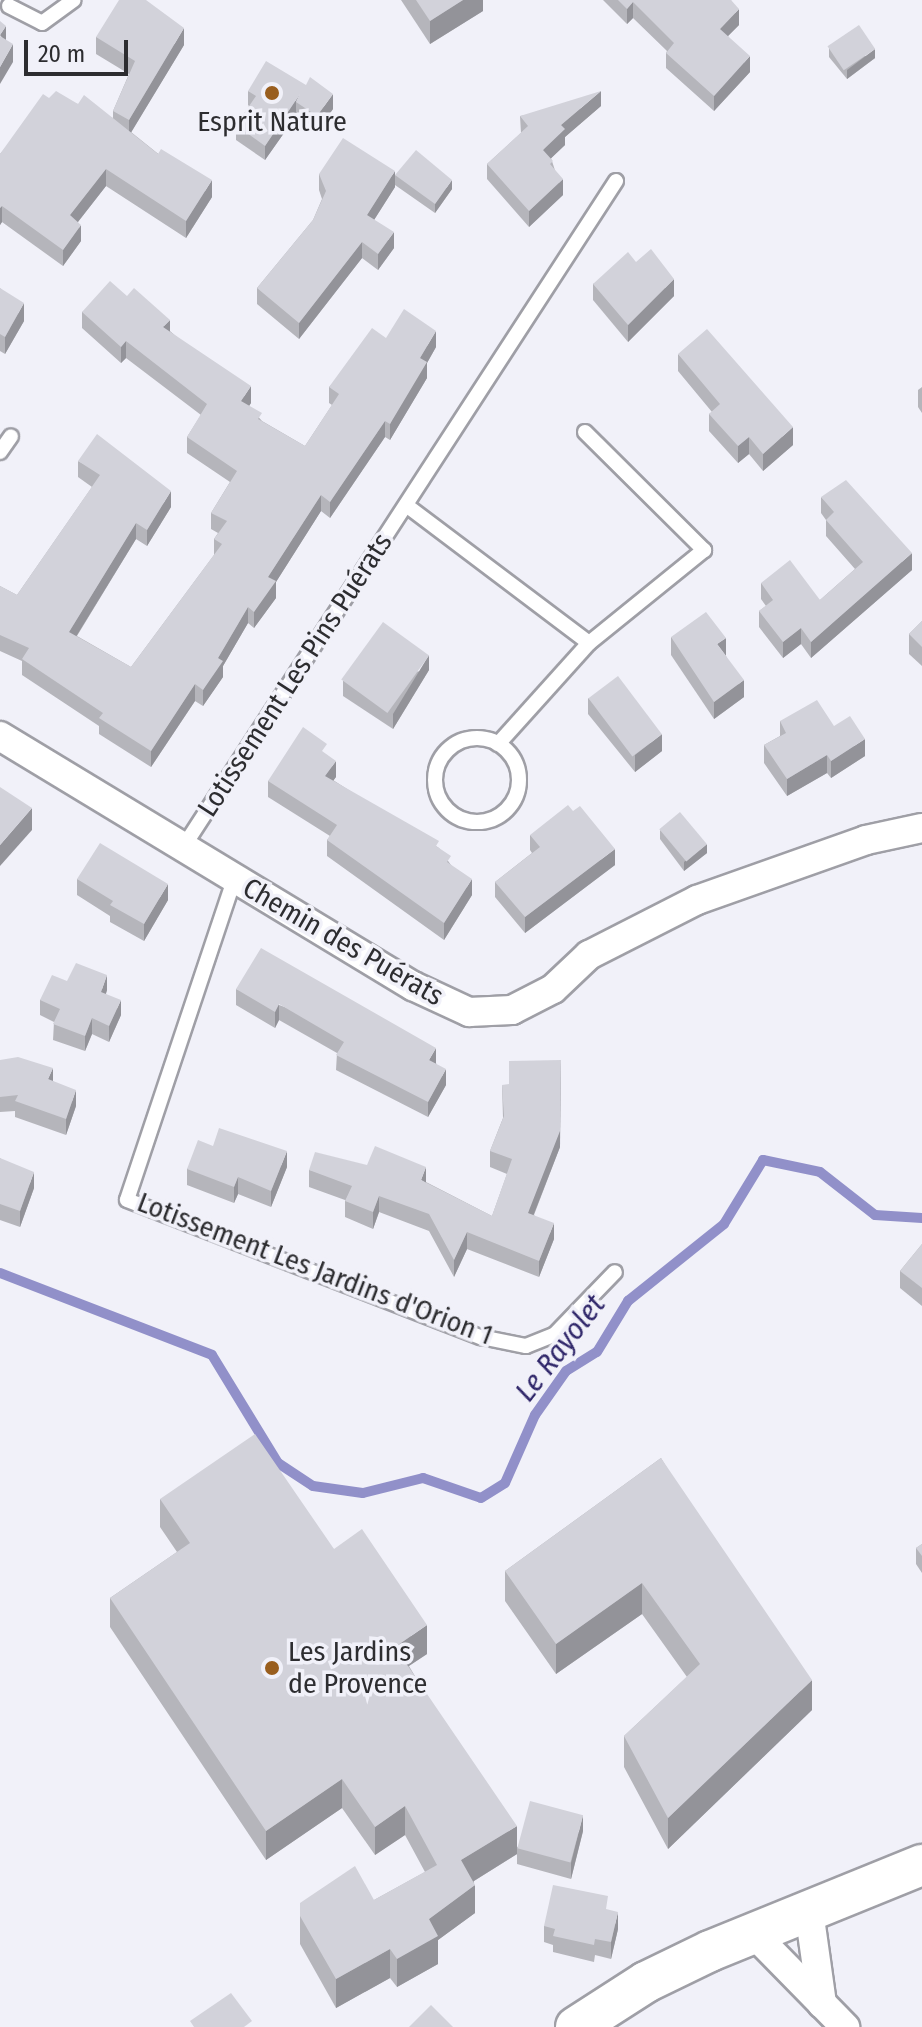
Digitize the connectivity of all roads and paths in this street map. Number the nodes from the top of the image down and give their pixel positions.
1 (74, 0) edge
2 (9, 6) dead end
3 (616, 181) dead end
4 (585, 432) dead end
5 (11, 436) dead end
6 (0, 452) edge
7 (406, 505) junction
8 (589, 643) junction
9 (0, 736) edge
10 (498, 744) junction
11 (922, 828) edge
12 (184, 846) junction
13 (234, 880) junction
14 (615, 1272) dead end
15 (922, 1865) edge
16 (922, 1893) edge
17 (811, 1923) junction
18 (762, 1942) junction
19 (822, 2004) junction
20 (576, 2027) edge
21 (616, 2027) edge
22 (845, 2027) edge

1 - 2 lane
3 - 7 lane, Lotissement Les Pins Puérats
4 - 8 lane
5 - 6 lane
7 - 8 lane, Lotissement Les Pins Puérats
7 - 12 lane, Lotissement Les Pins Puérats
8 - 10 lane
9 - 12 street, Chemin des Puérats
10 - 10 lane
11 - 13 street, Chemin des Puérats
12 - 13 street, Chemin des Puérats
13 - 14 lane, Lotissement Les Jardins d'Orion 1
15 - 17 main road
16 - 17 main road
17 - 18 main road
17 - 19 street
18 - 19 street
18 - 20 main road
18 - 21 main road
19 - 22 street

